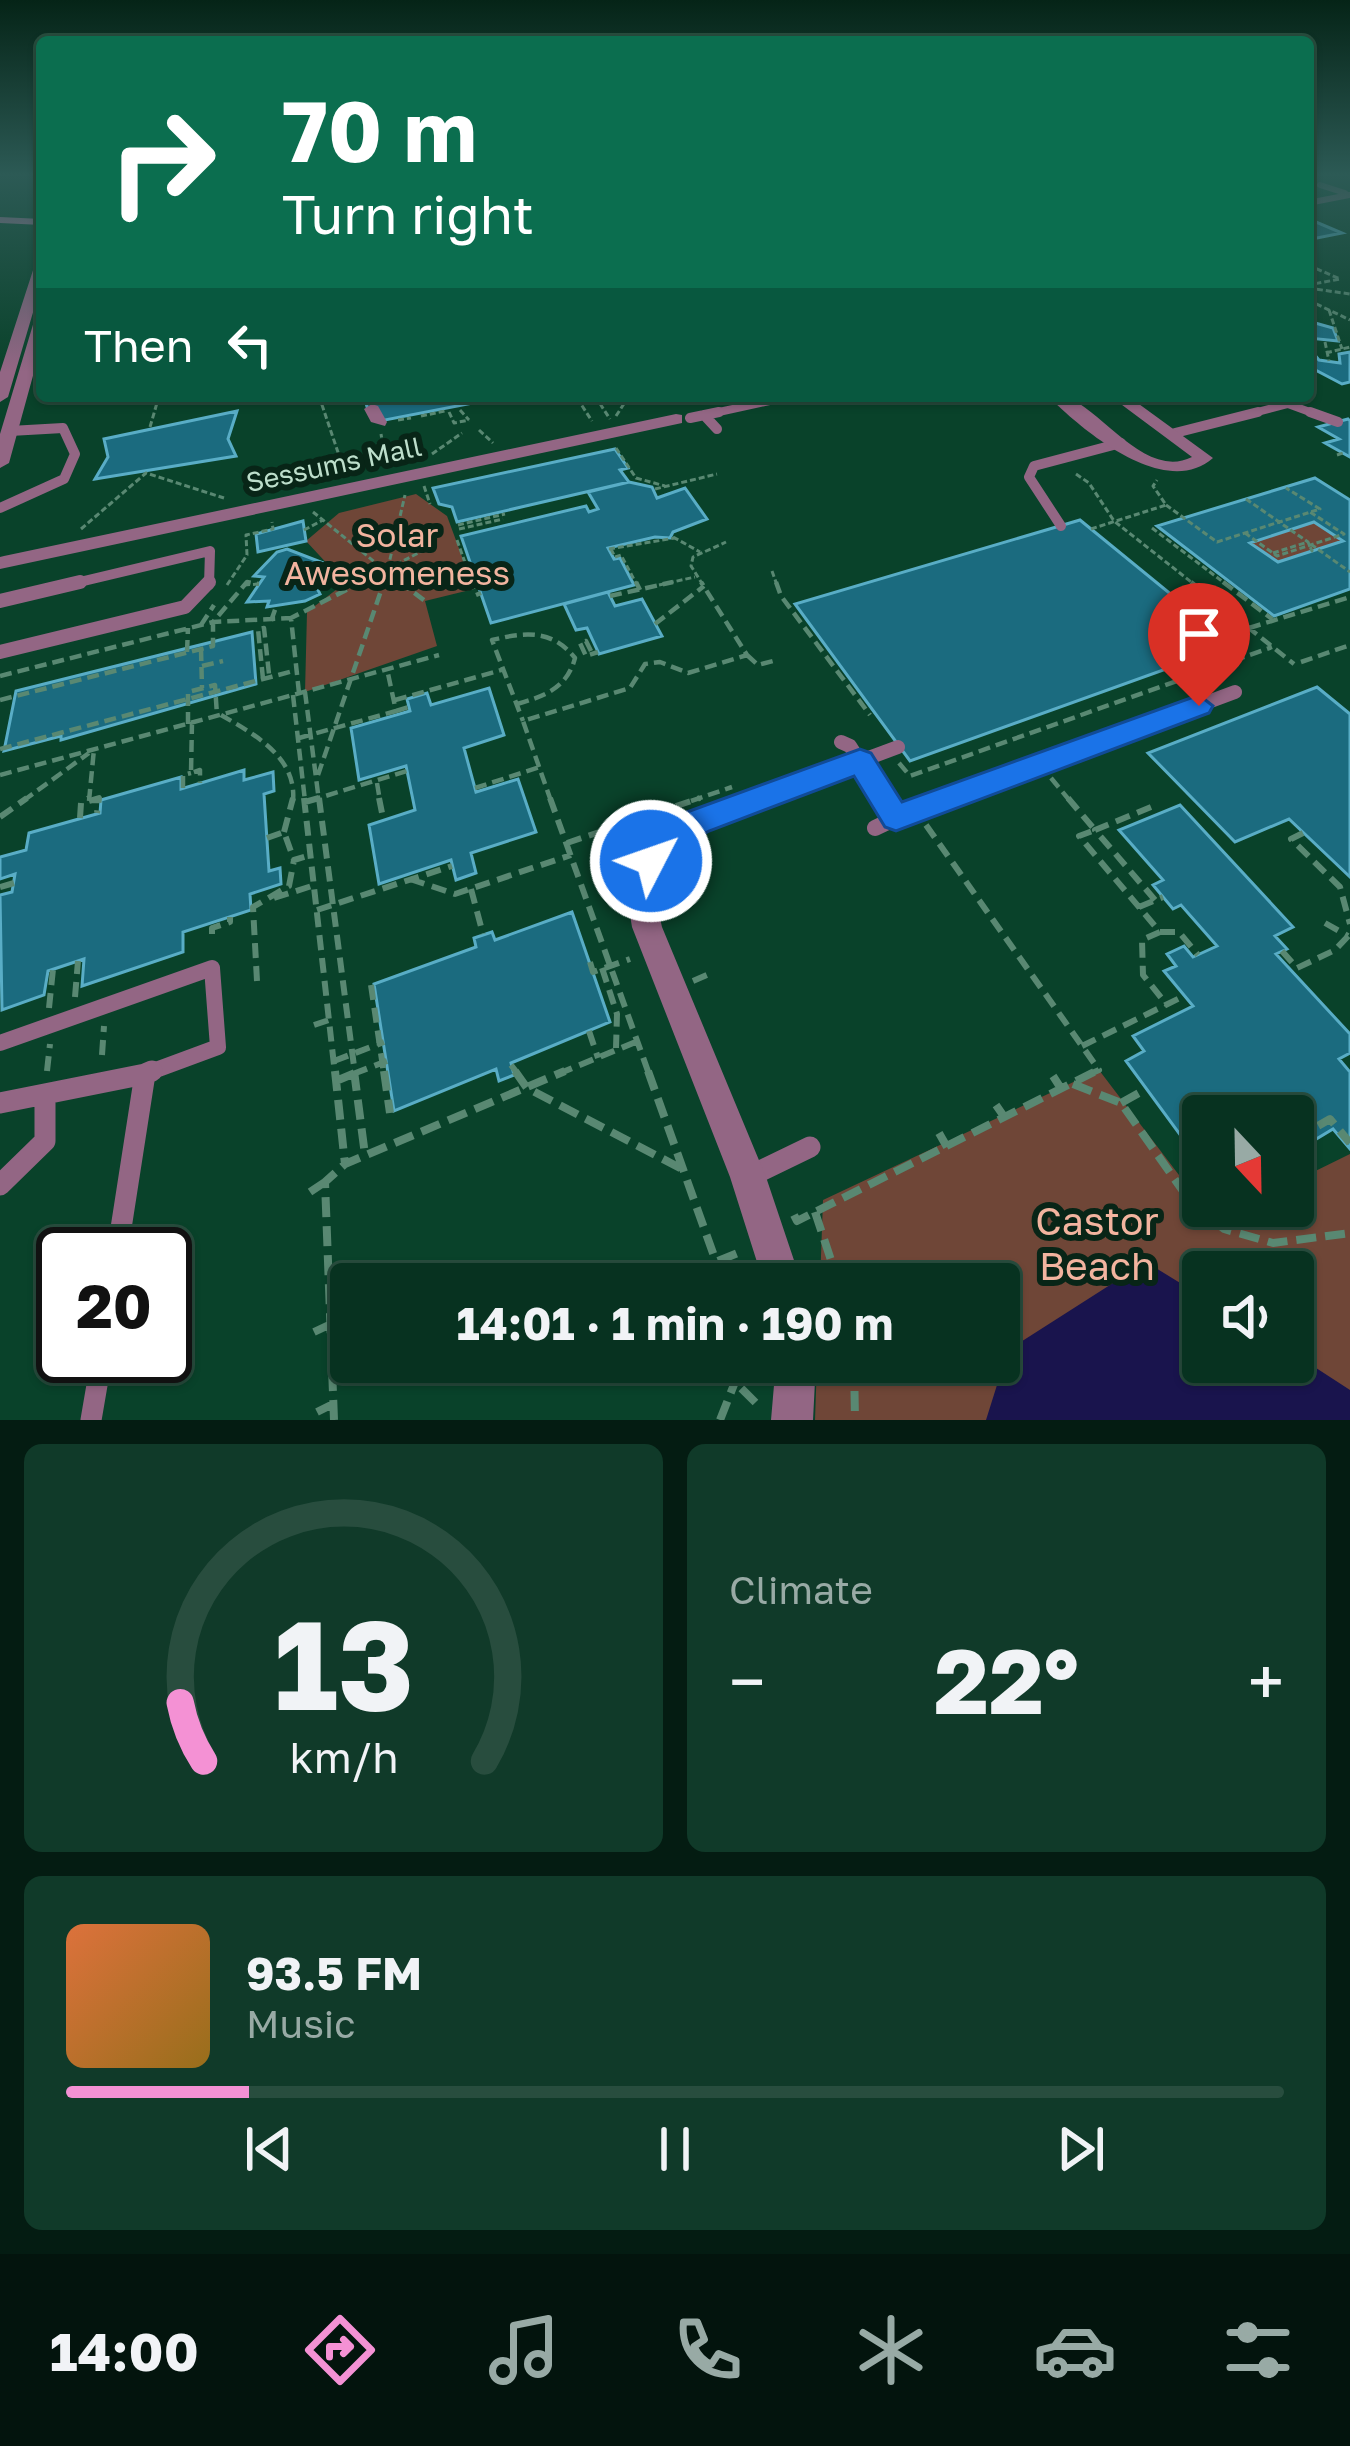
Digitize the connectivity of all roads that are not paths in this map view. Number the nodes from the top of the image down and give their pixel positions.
1 (36, 280) edge
2 (36, 339) edge
3 (0, 397) edge
4 (765, 402) edge
5 (1064, 402) edge
6 (1127, 402) edge
7 (704, 415) junction
8 (683, 419) joint
9 (1338, 422) dead end
10 (717, 429) dead end
11 (10, 431) junction
12 (1175, 433) junction
13 (1121, 442) junction
14 (0, 463) edge
15 (0, 508) edge
16 (1061, 526) dead end
17 (4, 563) dead end
18 (0, 601) edge
19 (0, 652) edge
20 (1235, 692) dead end
21 (841, 742) dead end
22 (898, 755) road end
23 (860, 761) junction
24 (896, 818) junction
25 (875, 828) dead end
26 (651, 861) joint
27 (0, 1043) edge
28 (145, 1074) junction
29 (45, 1096) junction
30 (0, 1102) edge
31 (810, 1147) dead end
32 (748, 1177) junction
33 (0, 1184) edge
34 (122, 1227) edge
35 (776, 1263) edge
36 (97, 1383) edge
37 (789, 1383) edge
38 (778, 1415) edge
39 (91, 1420) edge

1 - 3 street
2 - 11 street
4 - 7 lane
5 - 13 street
6 - 12 street
7 - 8 lane
7 - 10 lane
8 - 17 street, Sessums Mall
9 - 12 lane
11 - 14 street
11 - 15 lane
12 - 13 street
13 - 16 lane
18 - 19 lane
20 - 24 lane
21 - 23 lane
22 - 23 lane
23 - 24 lane
23 - 26 lane
24 - 25 lane
26 - 32 street
27 - 28 lane
28 - 29 lane
28 - 34 lane
29 - 30 lane
29 - 33 lane
31 - 32 lane
32 - 35 street
36 - 39 lane
37 - 38 street

